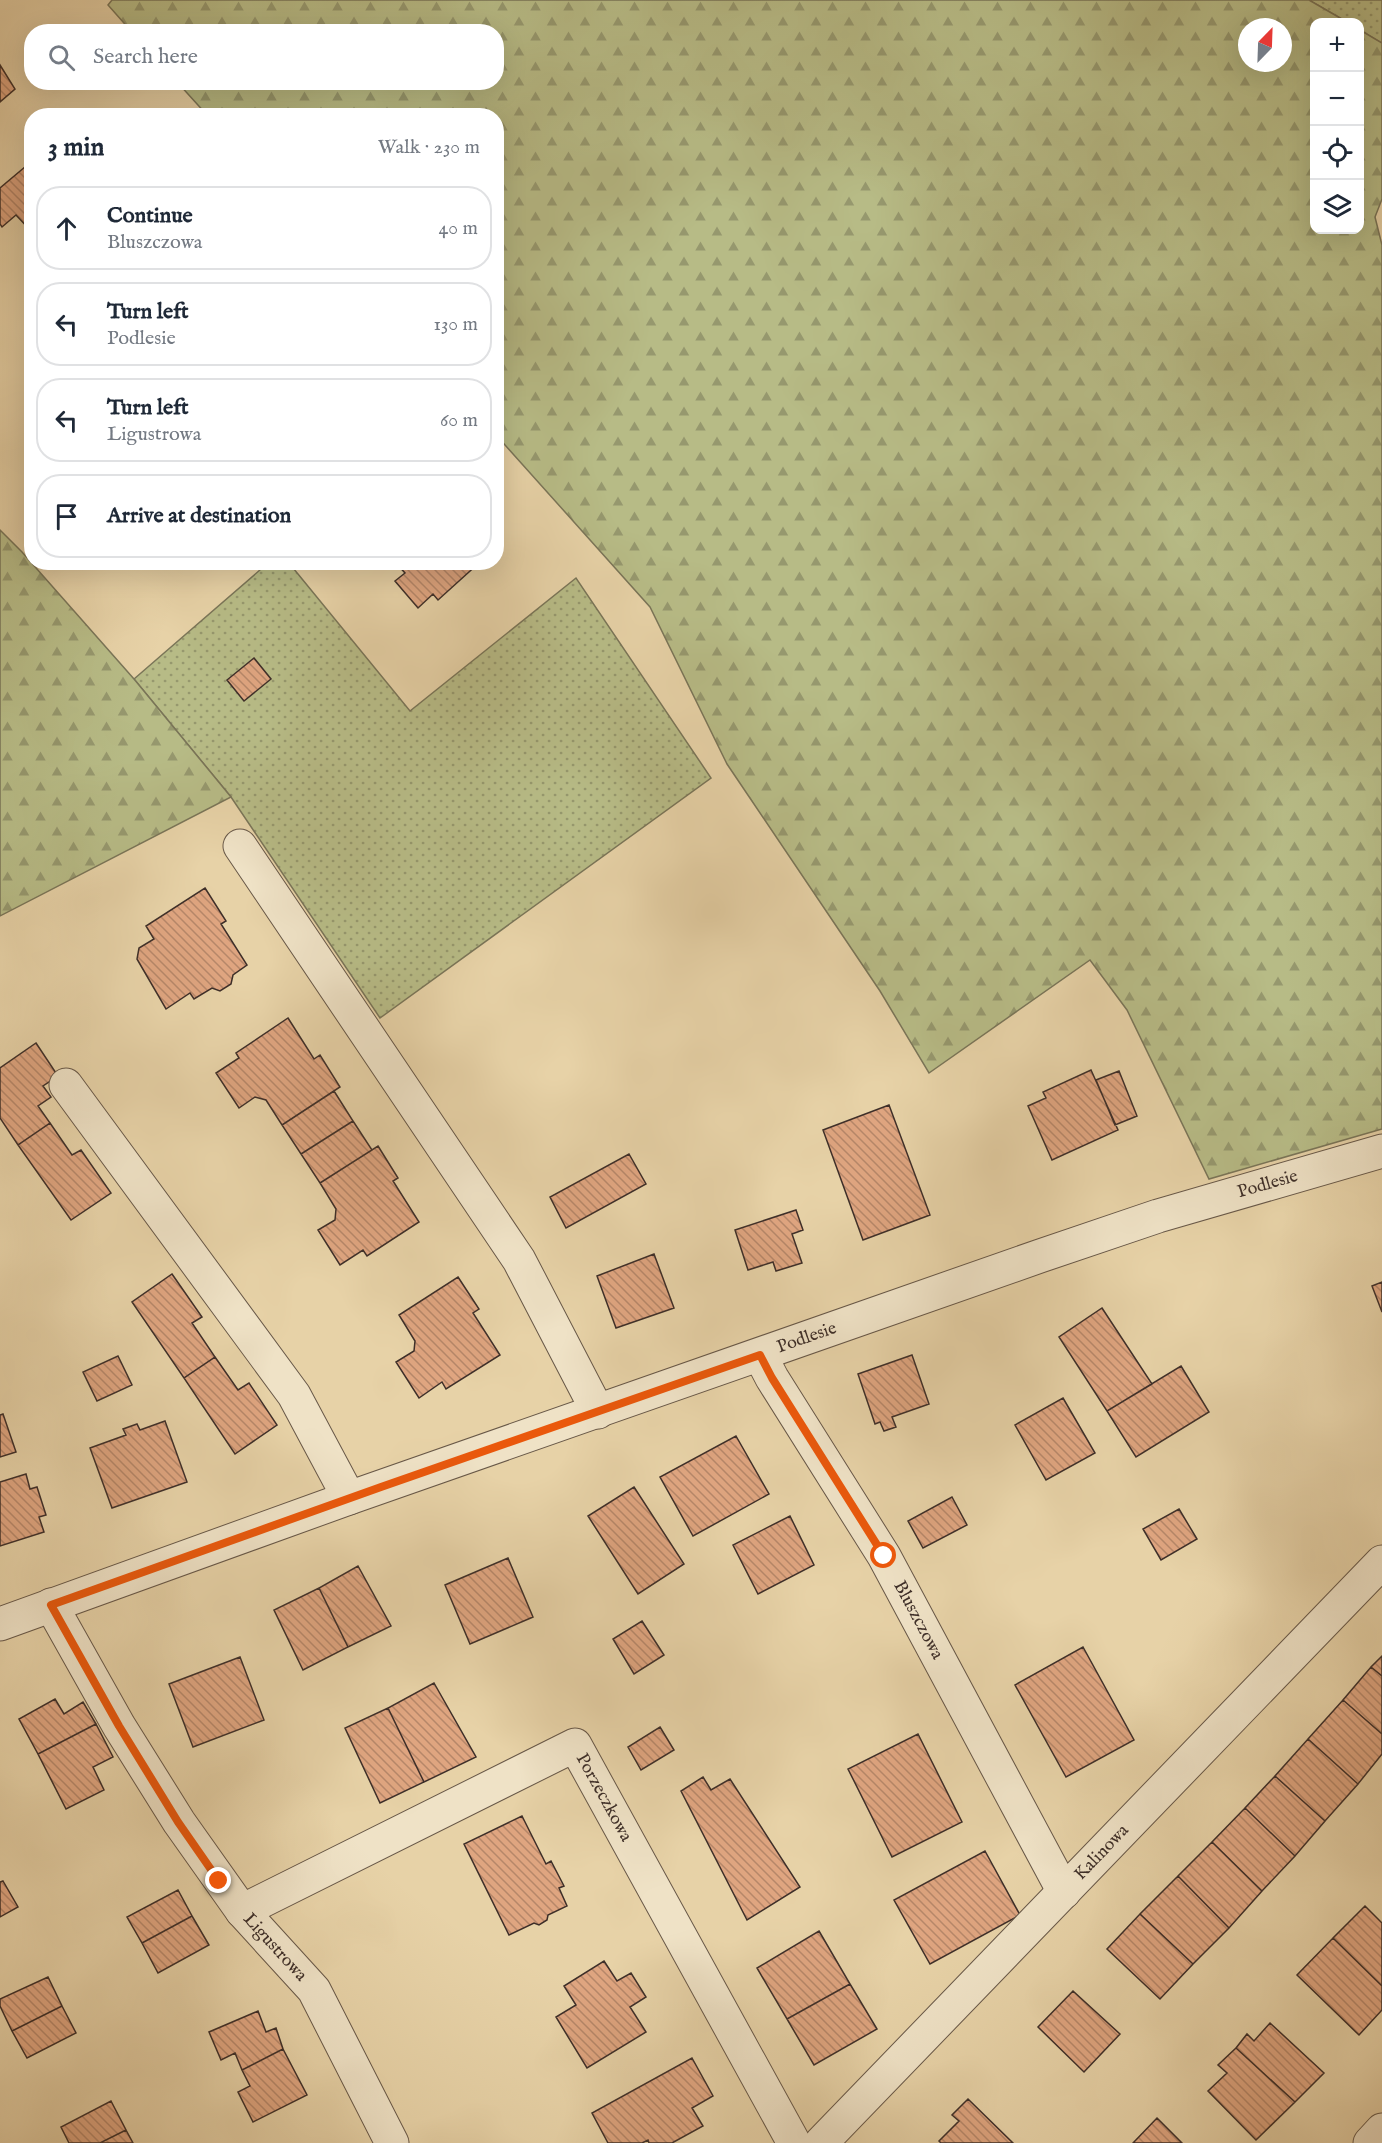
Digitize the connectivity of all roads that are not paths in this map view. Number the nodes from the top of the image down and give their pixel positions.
1 (240, 846) dead end
2 (66, 1084) dead end
3 (1382, 1151) edge
4 (760, 1355) junction
5 (598, 1412) junction
6 (349, 1498) junction
7 (1382, 1562) edge
8 (51, 1605) junction
9 (0, 1624) edge
10 (1064, 1892) junction
11 (242, 1911) junction
12 (1382, 2130) edge
13 (392, 2143) edge
14 (794, 2143) edge
15 (821, 2143) edge
16 (1370, 2143) edge

1 - 5 street
2 - 6 street
3 - 4 street, Podlesie
4 - 5 street, Podlesie
4 - 10 street, Bluszczowa
5 - 6 street, Podlesie
6 - 8 street, Podlesie
7 - 10 street, Kalinowa
8 - 9 street, Podlesie
8 - 11 street, Ligustrowa
10 - 15 street, Kalinowa
11 - 13 street, Ligustrowa
11 - 14 street, Porzeczkowa
12 - 16 street

